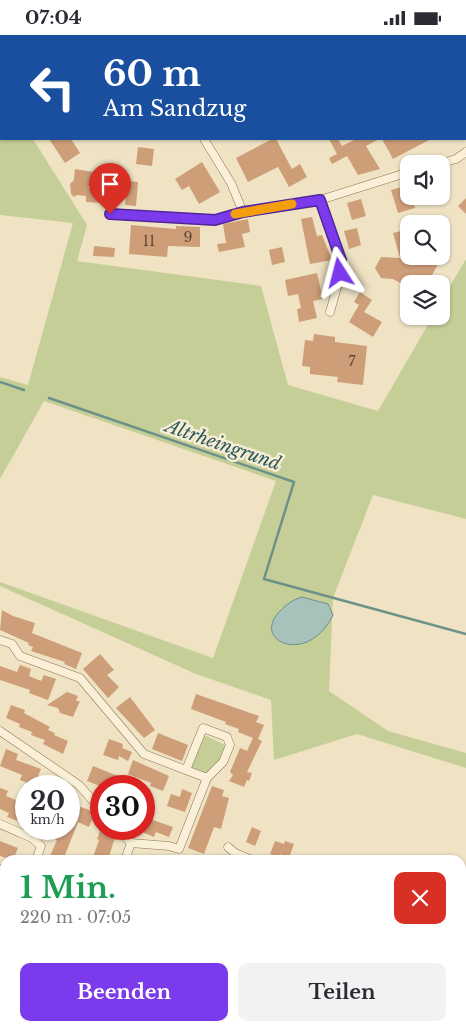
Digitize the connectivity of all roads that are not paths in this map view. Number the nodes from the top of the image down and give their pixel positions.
1 (205, 140) edge
2 (466, 152) edge
3 (450, 161) edge
4 (400, 175) edge
5 (320, 200) junction
6 (243, 212) junction
7 (110, 214) dead end
8 (330, 312) dead end
9 (0, 640) edge
10 (0, 731) edge
11 (186, 770) junction
12 (207, 778) junction
13 (90, 798) edge
14 (0, 824) edge
15 (128, 840) edge
16 (131, 843) junction
17 (228, 847) dead end
18 (38, 855) edge
19 (127, 855) edge
20 (240, 855) edge

1 - 6 street
2 - 3 street
4 - 5 street
5 - 6 street
5 - 8 street
6 - 7 street
9 - 11 street
10 - 13 street
11 - 12 street
11 - 12 street
12 - 16 street
14 - 18 street
15 - 16 street
16 - 19 street
17 - 20 street

